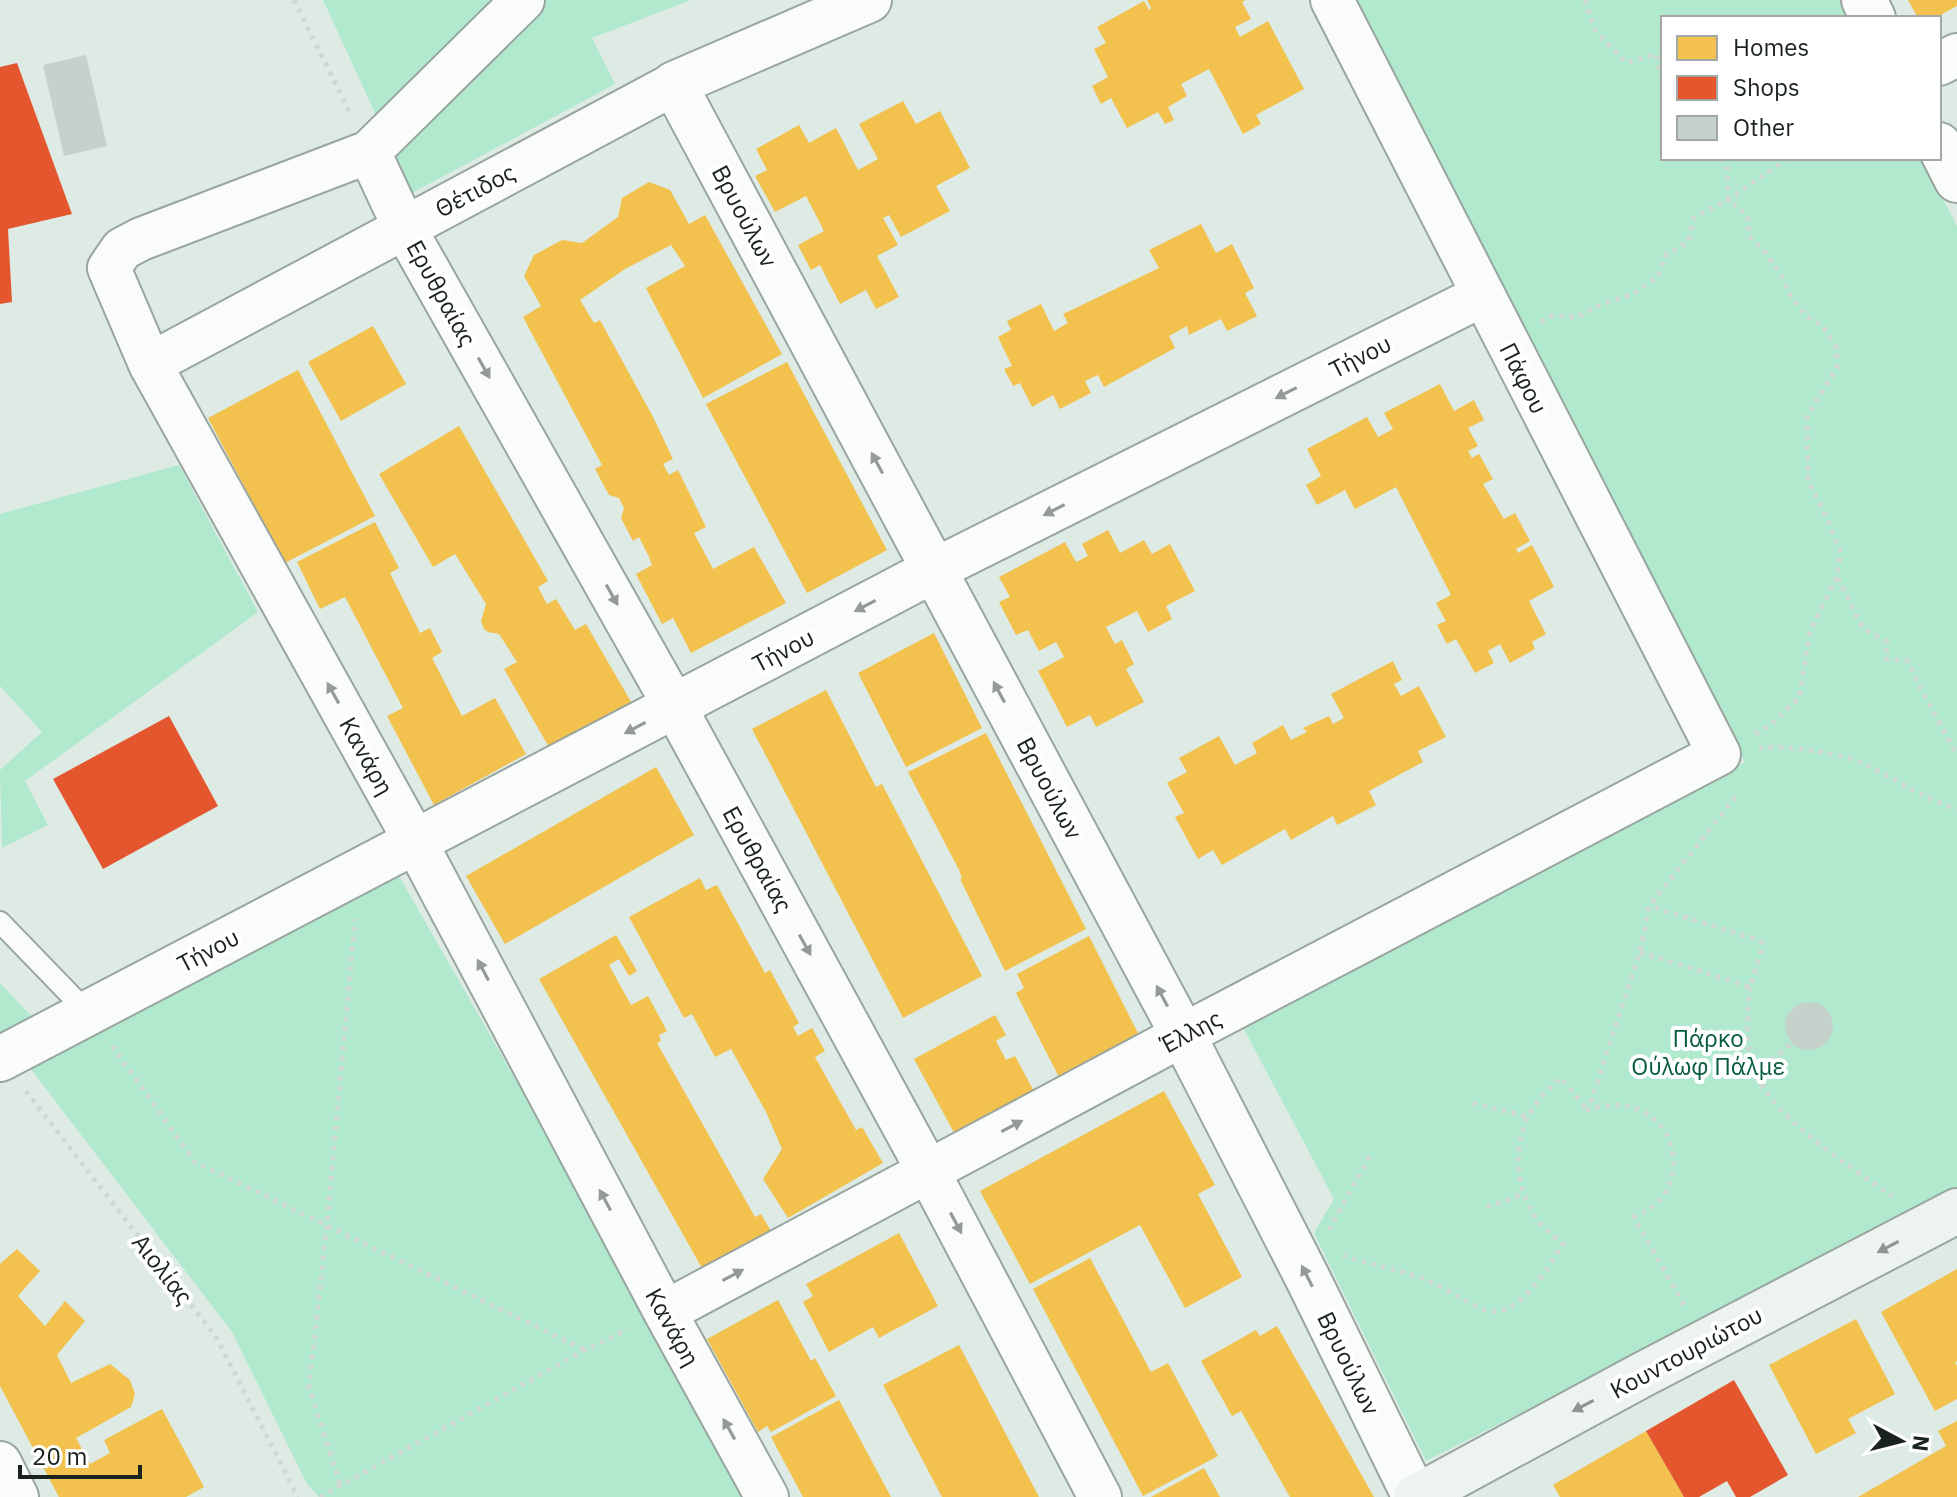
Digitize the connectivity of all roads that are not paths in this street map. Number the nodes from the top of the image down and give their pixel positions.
1 (523, 0) edge
2 (869, 0) edge
3 (1332, 0) edge
4 (674, 84) junction
5 (1941, 149) edge
6 (369, 152) junction
7 (1957, 180) edge
8 (404, 227) junction
9 (1481, 296) junction
10 (150, 364) junction
11 (934, 570) junction
12 (675, 707) junction
13 (1719, 754) joint
14 (416, 843) junction
15 (0, 922) edge
16 (88, 1013) junction
17 (1183, 1035) junction
18 (0, 1059) edge
19 (928, 1171) junction
20 (1943, 1218) edge
21 (665, 1312) junction
22 (0, 1463) edge
23 (17, 1497) edge
24 (767, 1497) edge
25 (1100, 1497) edge
26 (1416, 1497) edge

1 - 6 street
2 - 4 street
3 - 9 street, Πάφου
4 - 8 street, Θέτιδος
11 -> 4 street, Βρυούλων
5 - 7 street
6 - 8 street, Ερυθραίας
6 - 10 street, Κανάρη
8 - 10 street, Θέτιδος
8 -> 12 street, Ερυθραίας
9 -> 11 street, Τήνου
9 - 13 street, Πάφου
14 -> 10 street, Κανάρη
11 -> 12 street, Τήνου
17 -> 11 street, Βρυούλων
12 -> 14 street, Τήνου
12 -> 19 street, Ερυθραίας
13 - 17 street, Έλλης
14 - 16 street, Τήνου
21 -> 14 street, Κανάρη
15 - 16 lane
16 - 18 street, Τήνου
19 -> 17 street, Έλλης
26 -> 17 street, Βρυούλων
21 -> 19 street, Έλλης
19 -> 25 street, Ερυθραίας
20 -> 26 main road, Κουντουριώτου
24 -> 21 street, Κανάρη
22 - 23 street

